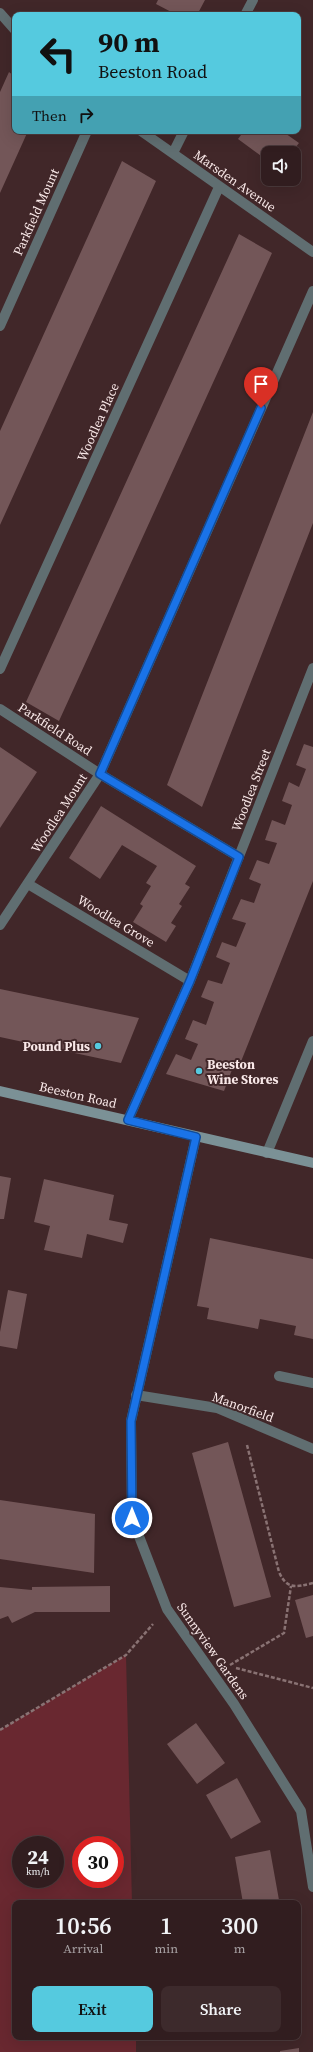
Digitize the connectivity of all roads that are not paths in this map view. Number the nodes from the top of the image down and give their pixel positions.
1 (253, 0) edge
2 (247, 12) edge
3 (0, 13) edge
4 (12, 27) edge
5 (85, 134) edge
6 (145, 134) edge
7 (182, 134) edge
8 (173, 153) junction
9 (219, 187) junction
10 (313, 252) edge
11 (313, 292) edge
12 (0, 326) edge
13 (313, 668) edge
14 (0, 669) edge
15 (0, 709) edge
16 (100, 774) junction
17 (239, 857) junction
18 (28, 884) junction
19 (0, 925) edge
20 (190, 981) junction
21 (313, 1041) edge
22 (0, 1090) edge
23 (128, 1120) junction
24 (196, 1137) junction
25 (268, 1153) junction
26 (313, 1163) edge
27 (279, 1376) dead end
28 (313, 1383) edge
29 (136, 1395) junction
30 (313, 1449) edge
31 (313, 1887) edge

1 - 2 street
3 - 4 street
5 - 12 street, Parkfield Mount
6 - 8 street, Marsden Avenue
7 - 8 street
8 - 9 street, Marsden Avenue
9 - 10 street, Marsden Avenue
9 - 14 street, Woodlea Place
11 - 16 street, Woodlea Mount
13 - 17 street, Woodlea Street
15 - 16 street, Parkfield Road
16 - 17 street, Parkfield Road
16 - 18 street, Woodlea Mount
17 - 20 street, Woodlea Street
18 - 19 street, Woodlea Mount
18 - 20 street, Woodlea Grove
20 - 23 street, Woodlea Street
21 - 25 street
22 - 23 street, Beeston Road
23 - 24 street, Beeston Road
24 - 25 street, Beeston Road
24 - 29 street, Sunnyview Gardens
25 - 26 street, Beeston Road
27 - 28 street
29 - 30 street, Manorfield
29 - 31 street, Sunnyview Gardens

